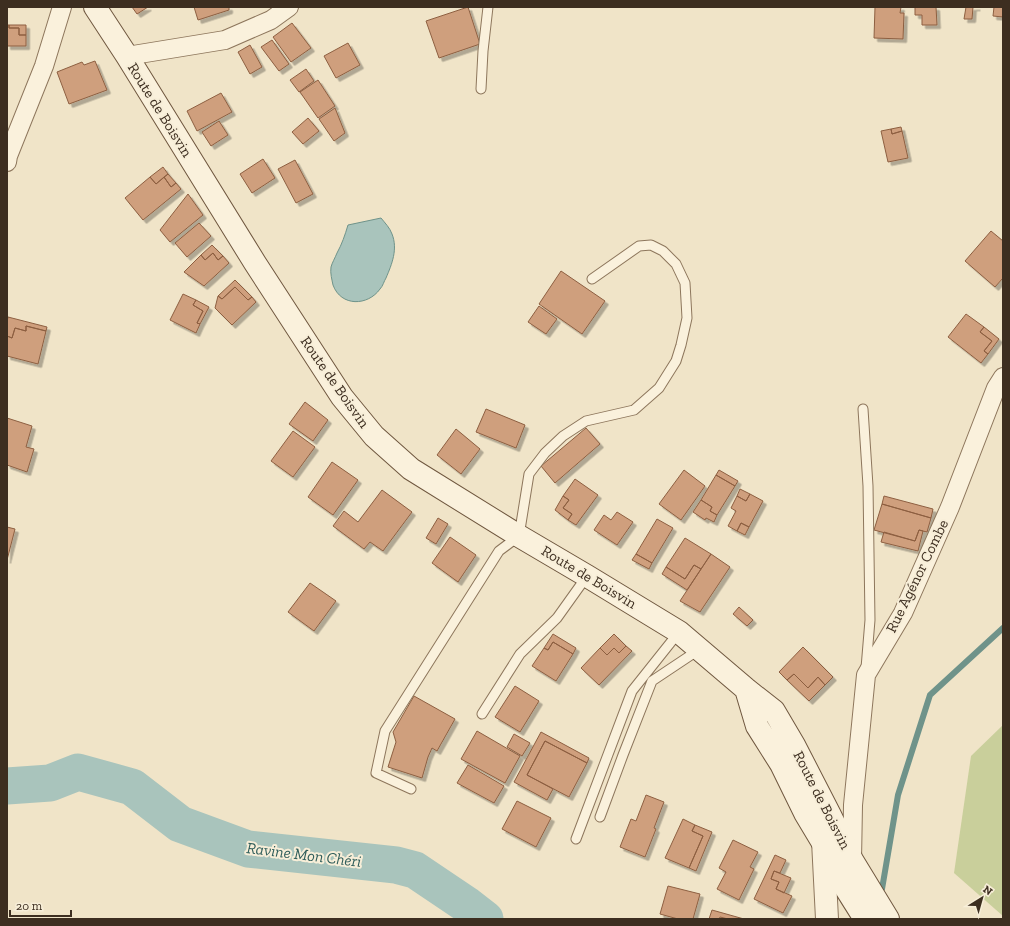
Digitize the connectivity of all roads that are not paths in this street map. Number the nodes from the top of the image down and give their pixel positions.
1 (62, 7) edge
2 (95, 7) edge
3 (289, 7) edge
4 (488, 7) edge
5 (127, 56) junction
6 (481, 89) dead end
7 (7, 162) edge
8 (592, 279) dead end
9 (1003, 377) edge
10 (863, 409) dead end
11 (519, 536) junction
12 (587, 576) junction
13 (679, 632) junction
14 (700, 650) junction
15 (866, 675) junction
16 (746, 690) junction
17 (482, 714) dead end
18 (411, 789) dead end
19 (853, 805) junction
20 (830, 815) junction
21 (600, 817) dead end
22 (576, 839) dead end
23 (823, 843) junction
24 (852, 860) junction
25 (843, 884) junction
26 (827, 919) edge
27 (865, 919) edge
28 (888, 919) edge

1 - 7 street
2 - 5 main road, Route de Boisvin
3 - 5 street
4 - 6 lane
5 - 11 main road, Route de Boisvin
8 - 11 lane
9 - 15 street, Rue Agénor Combe
10 - 15 lane
11 - 12 main road, Route de Boisvin
11 - 18 lane
12 - 13 main road, Route de Boisvin
12 - 17 lane
13 - 14 main road, Route de Boisvin
13 - 22 lane
14 - 16 main road, Route de Boisvin
14 - 21 lane
15 - 19 street, Rue Agénor Combe
16 - 20 main road, Route de Boisvin
16 - 23 main road, Route de Boisvin
19 - 20 street
19 - 24 street, Rue Agénor Combe
20 - 23 main road
20 - 24 main road, Route de Boisvin
23 - 25 main road, Route de Boisvin
23 - 26 main road
24 - 25 main road
24 - 28 main road, Route de Boisvin
25 - 26 main road
25 - 27 main road, Route de Boisvin

